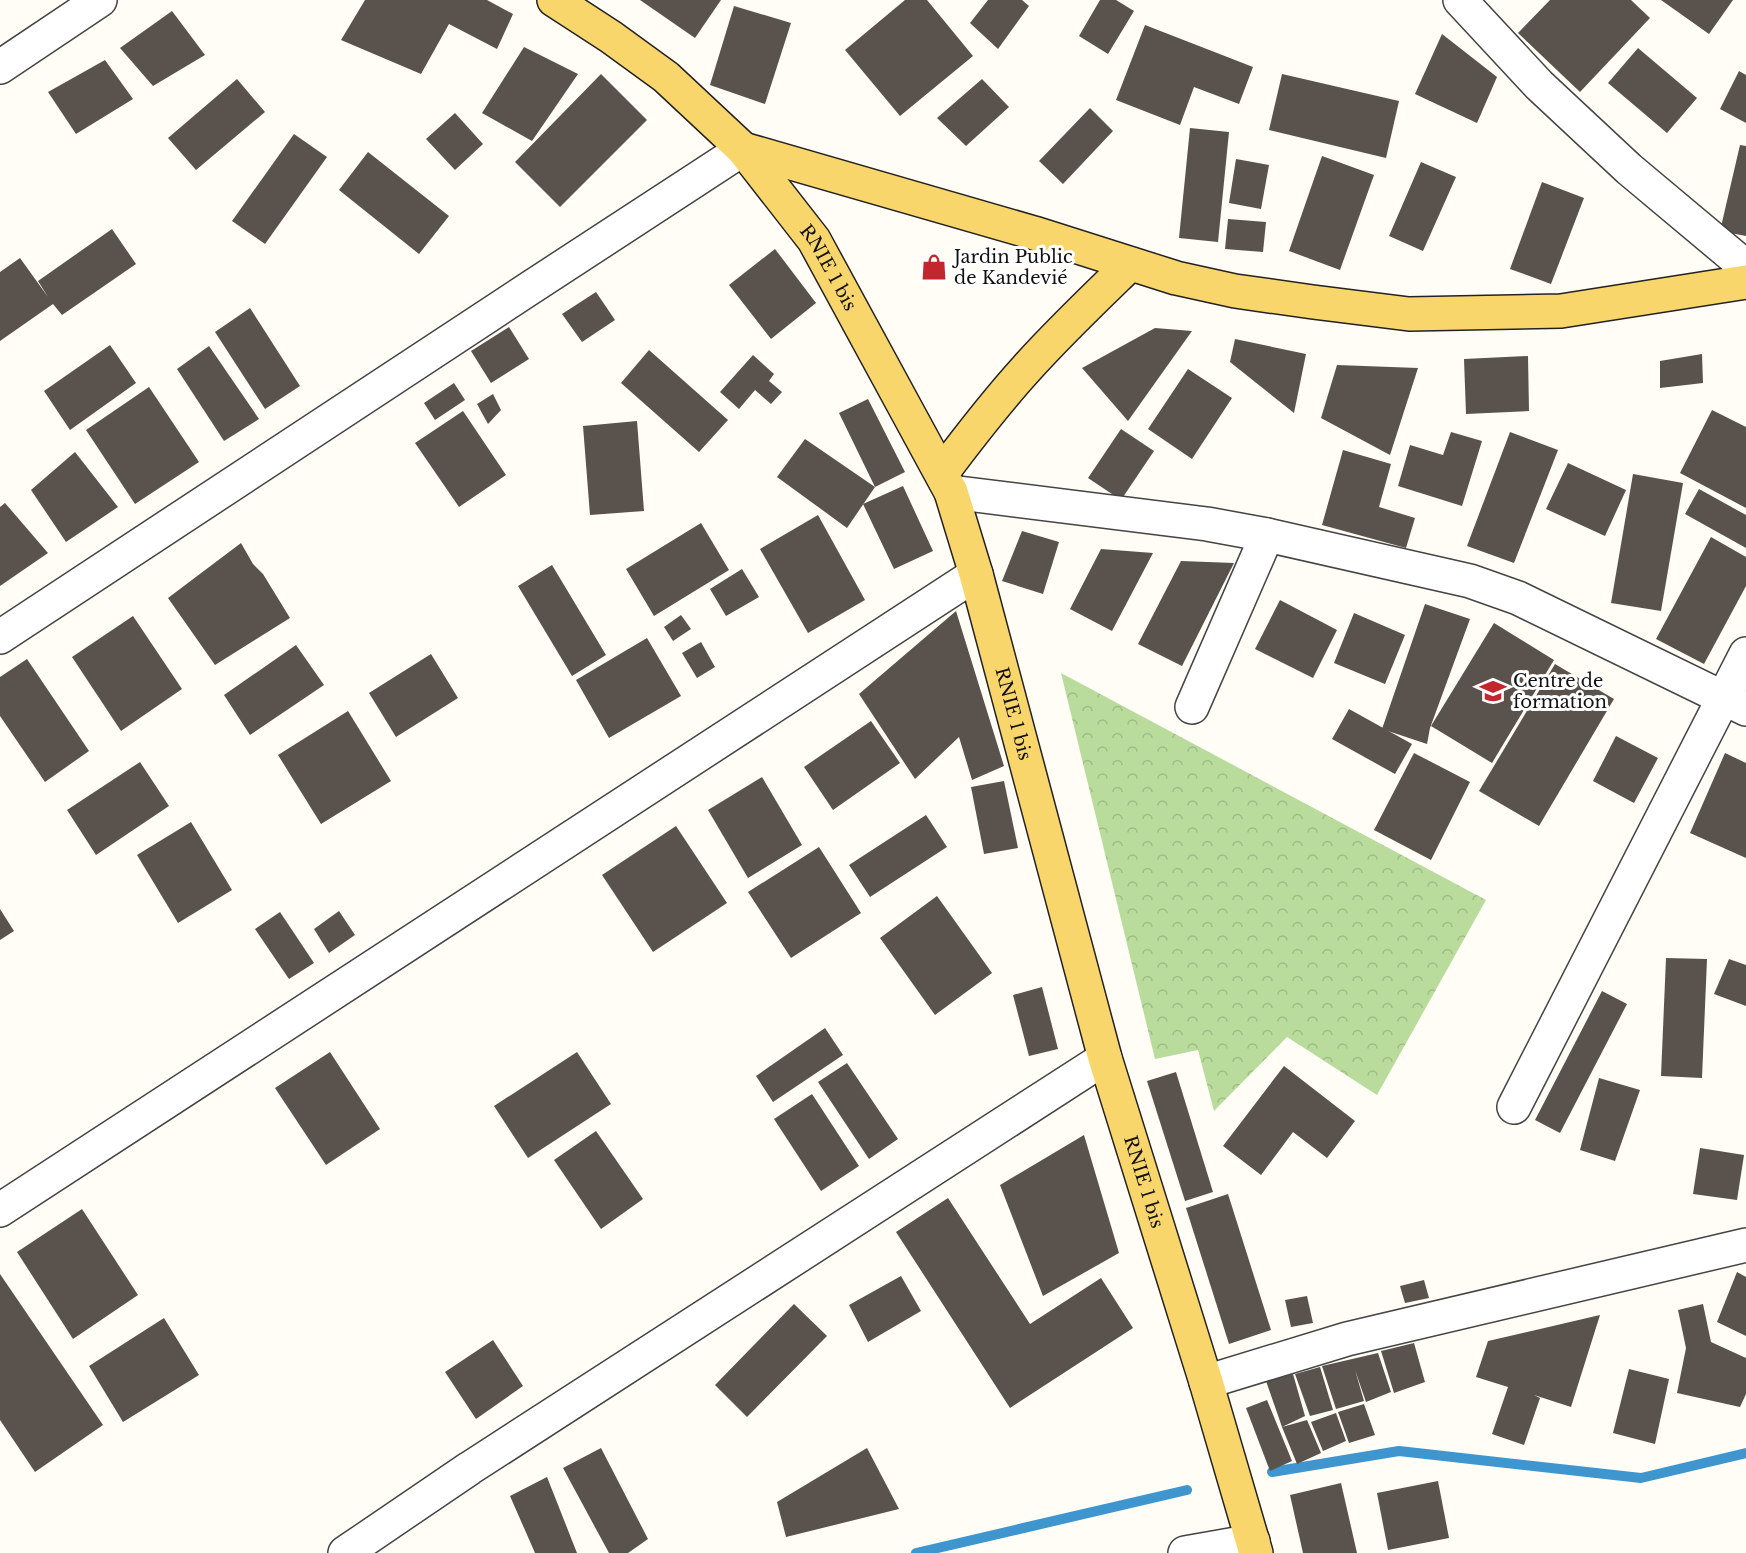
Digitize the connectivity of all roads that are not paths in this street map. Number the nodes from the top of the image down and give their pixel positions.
1 (100, 0) edge
2 (554, 0) edge
3 (1460, 0) edge
4 (0, 67) edge
5 (743, 149) junction
6 (1130, 264) junction
7 (1746, 267) edge
8 (1746, 282) edge
9 (947, 482) junction
10 (1267, 536) junction
11 (976, 574) junction
12 (0, 638) edge
13 (1746, 654) edge
14 (1735, 704) edge
15 (1192, 707) dead end
16 (1106, 1058) junction
17 (1514, 1107) dead end
18 (0, 1210) edge
19 (1746, 1245) edge
20 (1206, 1382) junction
21 (1255, 1547) edge
22 (345, 1553) edge
23 (1185, 1553) edge

1 - 4 street
2 - 5 main road, RNIE 1 bis
3 - 7 street
5 - 6 main road
5 - 9 main road, RNIE 1 bis
5 - 12 street
6 - 8 main road
6 - 9 main road
9 - 10 street
9 - 11 main road, RNIE 1 bis
10 - 14 street
10 - 15 street
11 - 16 main road, RNIE 1 bis
11 - 18 street
13 - 14 street
14 - 17 street
16 - 20 main road, RNIE 1 bis
16 - 22 street
19 - 20 street
20 - 21 main road, RNIE 1 bis
21 - 23 street

